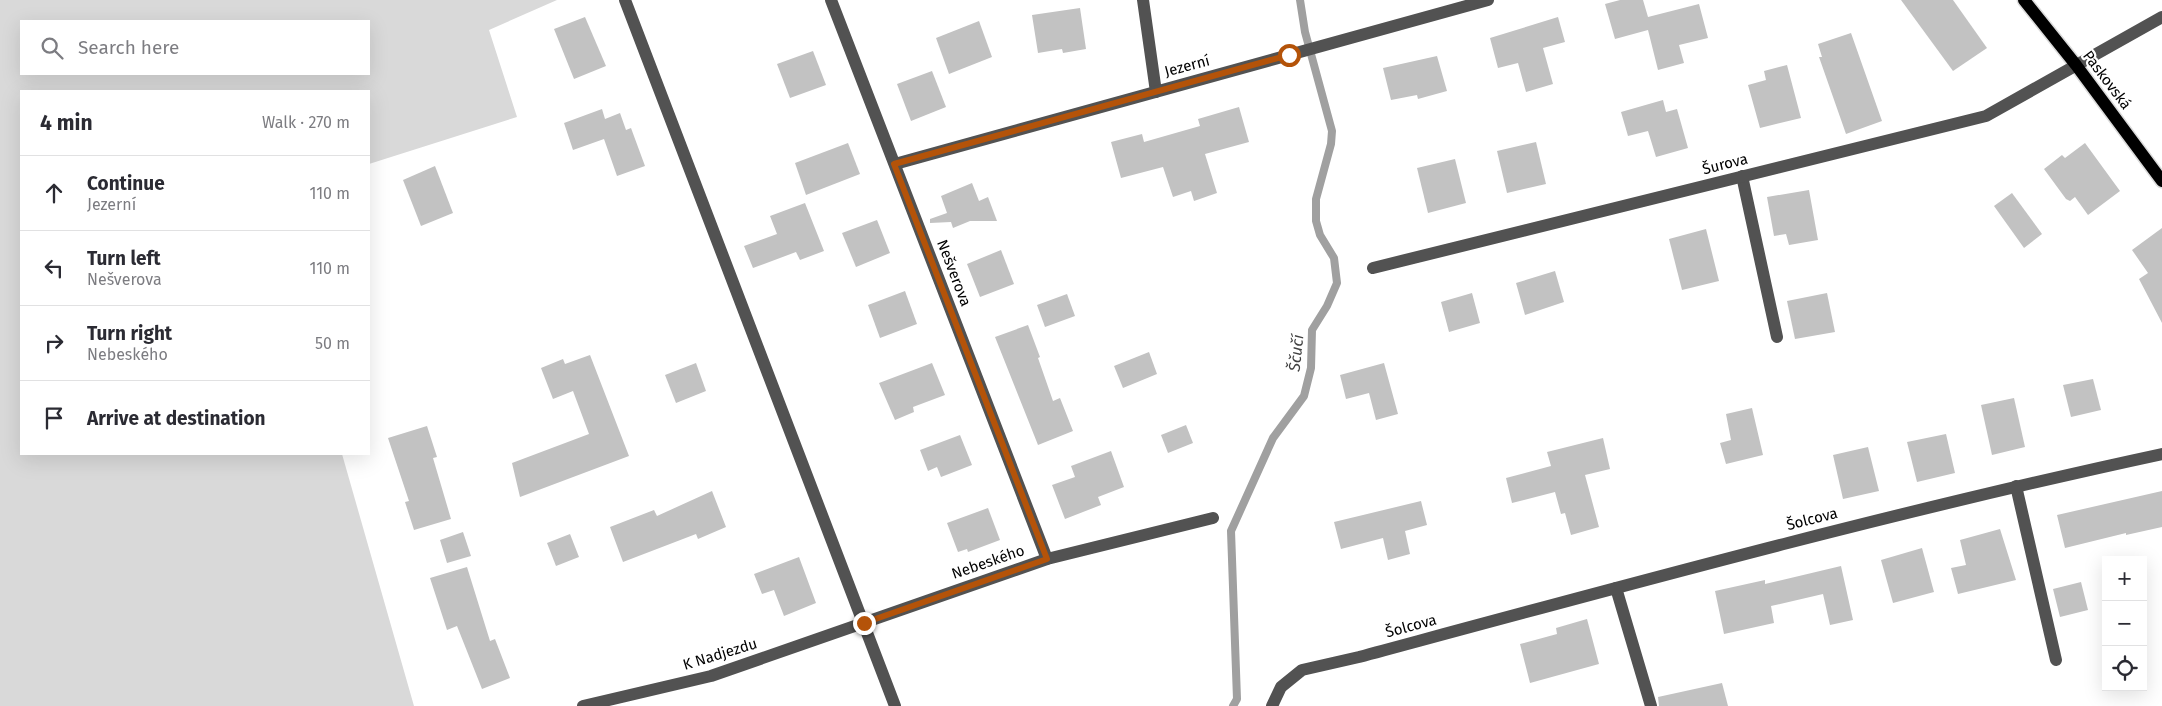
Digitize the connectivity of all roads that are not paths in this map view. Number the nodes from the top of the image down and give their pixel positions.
1 (625, 0) edge
2 (831, 0) edge
3 (1143, 0) edge
4 (1488, 0) edge
5 (2024, 0) edge
6 (2162, 16) edge
7 (2076, 65) junction
8 (1156, 92) junction
9 (894, 164) junction
10 (1742, 176) junction
11 (2162, 181) edge
12 (1373, 268) dead end
13 (1778, 337) dead end
14 (2162, 454) edge
15 (2016, 486) junction
16 (1214, 518) dead end
17 (1047, 559) junction
18 (1616, 588) junction
19 (864, 623) junction
20 (2056, 660) dead end
21 (583, 706) edge
22 (895, 706) edge
23 (1272, 706) edge
24 (1651, 706) edge

1 - 19 street
2 - 9 street, Nešverova
3 - 8 street
4 - 8 street, Jezerní
5 - 7 main road, Paskovská
6 - 7 street, Šurova
7 - 10 street, Šurova
7 - 11 main road, Paskovská
8 - 9 street, Jezerní
9 - 17 street, Nešverova
10 - 12 street, Šurova
10 - 13 street
14 - 15 street, Šolcova
15 - 18 street, Šolcova
15 - 20 street
16 - 17 street, Nebeského
17 - 19 street, Nebeského
18 - 23 street, Šolcova
18 - 24 street
19 - 21 street, K Nadjezdu
19 - 22 street

